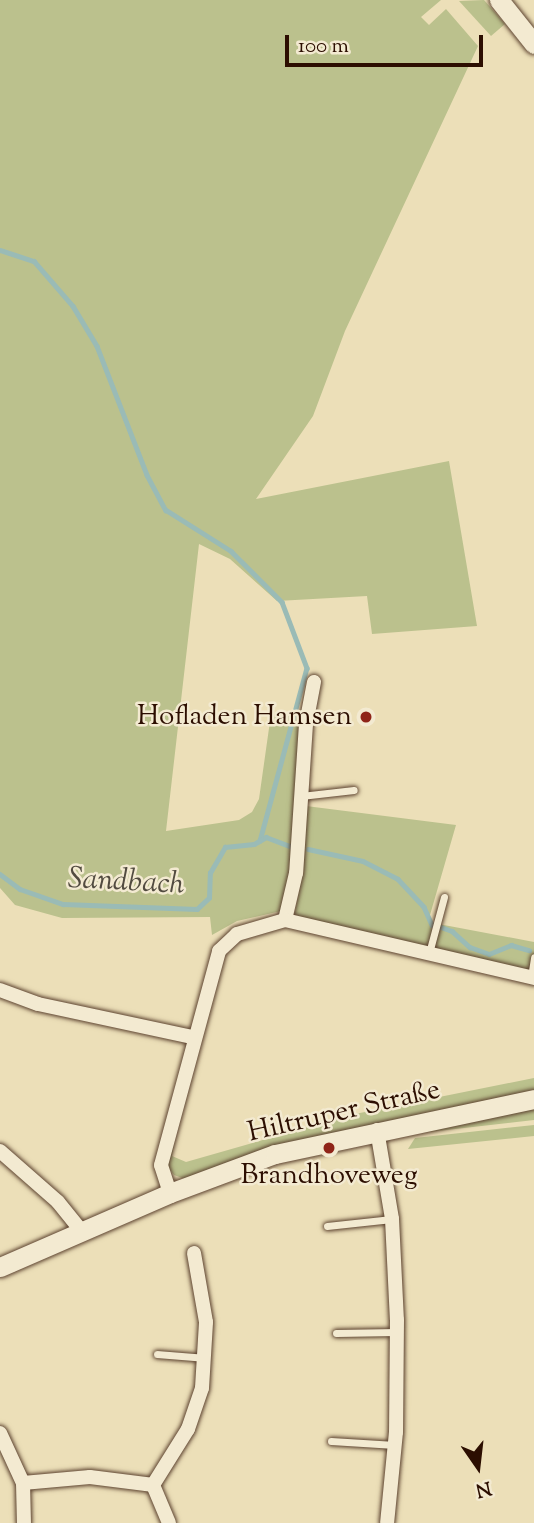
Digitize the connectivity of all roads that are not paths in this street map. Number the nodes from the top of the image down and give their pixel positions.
1 (499, 0) edge
2 (534, 44) edge
3 (314, 682) dead end
4 (354, 790) dead end
5 (301, 796) junction
6 (444, 897) dead end
7 (285, 920) junction
8 (429, 953) junction
9 (534, 957) edge
10 (533, 978) edge
11 (0, 990) edge
12 (192, 1037) junction
13 (534, 1099) edge
14 (377, 1130) junction
15 (0, 1151) edge
16 (170, 1193) junction
17 (392, 1219) junction
18 (327, 1226) dead end
19 (81, 1230) junction
20 (194, 1253) dead end
21 (0, 1267) edge
22 (397, 1332) junction
23 (336, 1333) dead end
24 (157, 1354) dead end
25 (206, 1358) junction
26 (0, 1433) edge
27 (331, 1441) dead end
28 (395, 1445) junction
29 (23, 1483) junction
30 (153, 1485) junction
31 (24, 1523) edge
32 (169, 1523) edge
33 (387, 1523) edge

1 - 2 street
3 - 5 street
4 - 5 lane
5 - 7 street
6 - 8 lane
7 - 8 street
7 - 12 street
8 - 10 street
9 - 10 lane
11 - 12 street
12 - 16 street
13 - 14 street, Hiltruper Straße
14 - 16 street, Hiltruper Straße
14 - 17 street
15 - 19 street
16 - 19 street, Hiltruper Straße
17 - 18 lane
17 - 22 street
19 - 21 street, Hiltruper Straße
20 - 25 street
22 - 23 lane
22 - 28 street
24 - 25 lane
25 - 30 street
26 - 29 street
27 - 28 lane
28 - 33 street
29 - 30 street
29 - 31 street
30 - 32 street

